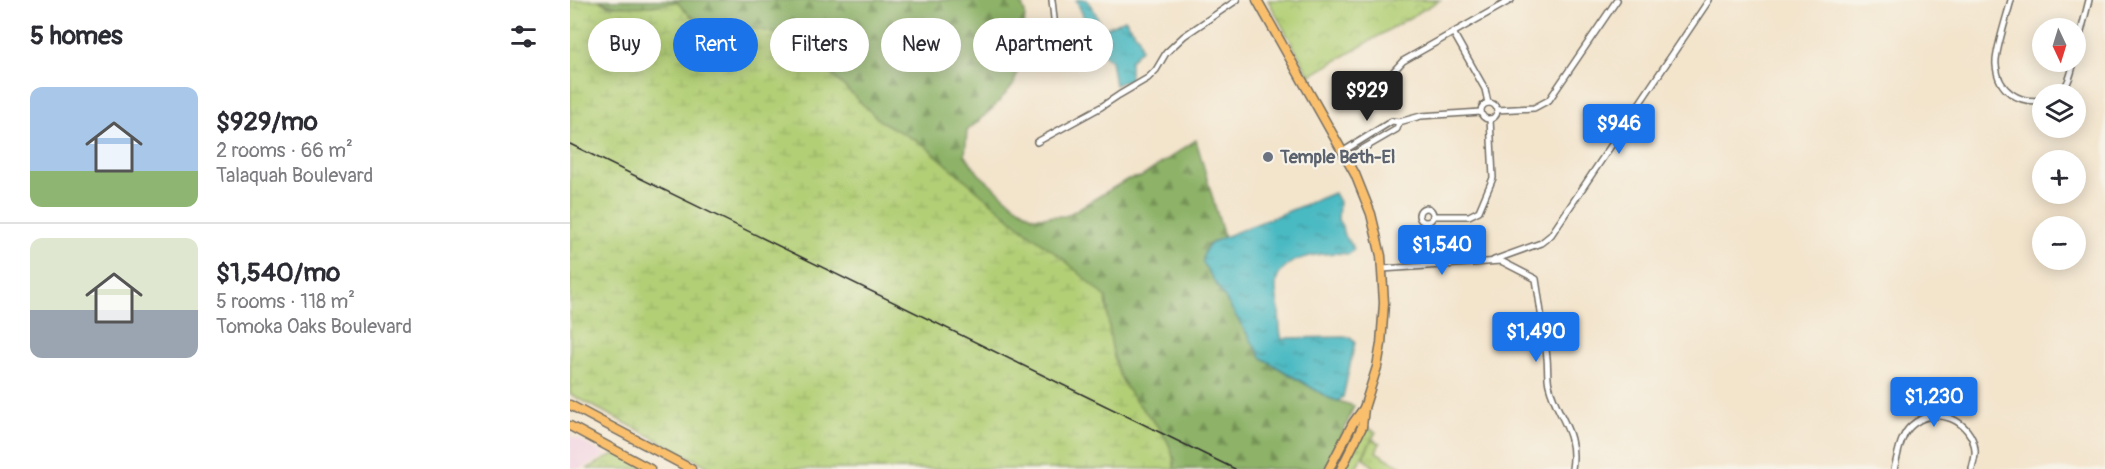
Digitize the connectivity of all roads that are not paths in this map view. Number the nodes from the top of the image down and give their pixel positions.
1 (1052, 0) edge
2 (1238, 0) edge
3 (1257, 0) edge
4 (1511, 0) edge
5 (1617, 0) edge
6 (1709, 0) edge
7 (2011, 0) edge
8 (2089, 0) edge
9 (1054, 18) edge
10 (2084, 18) edge
11 (1454, 34) junction
12 (1392, 73) dead end
13 (2032, 102) edge
14 (1488, 103) junction
15 (1497, 111) junction
16 (1481, 112) junction
17 (1490, 119) junction
18 (1400, 122) junction
19 (1371, 133) junction
20 (1375, 141) junction
21 (1037, 142) dead end
22 (1345, 155) junction
23 (1433, 216) dead end
24 (1489, 262) junction
25 (1382, 269) junction
26 (570, 405) edge
27 (1364, 408) junction
28 (570, 426) edge
29 (679, 466) edge
30 (650, 469) edge
31 (691, 469) edge
32 (1329, 469) edge
33 (1341, 469) edge
34 (1572, 469) edge
35 (1894, 469) edge
36 (1972, 469) edge

1 - 9 street
2 - 21 street
3 - 22 main road
4 - 11 street
5 - 15 street
6 - 24 street
7 - 13 street
8 - 10 street
11 - 12 street
11 - 14 street
14 - 15 street
14 - 16 street
15 - 17 street
16 - 17 street
16 - 18 street
17 - 23 street
18 - 19 street
18 - 20 street
19 - 20 street
19 - 22 street
20 - 22 street
22 - 25 main road
24 - 25 street
24 - 34 street
25 - 27 main road
26 - 29 main road
27 - 32 main road
27 - 33 main road
28 - 30 main road
29 - 31 main road
35 - 36 street

